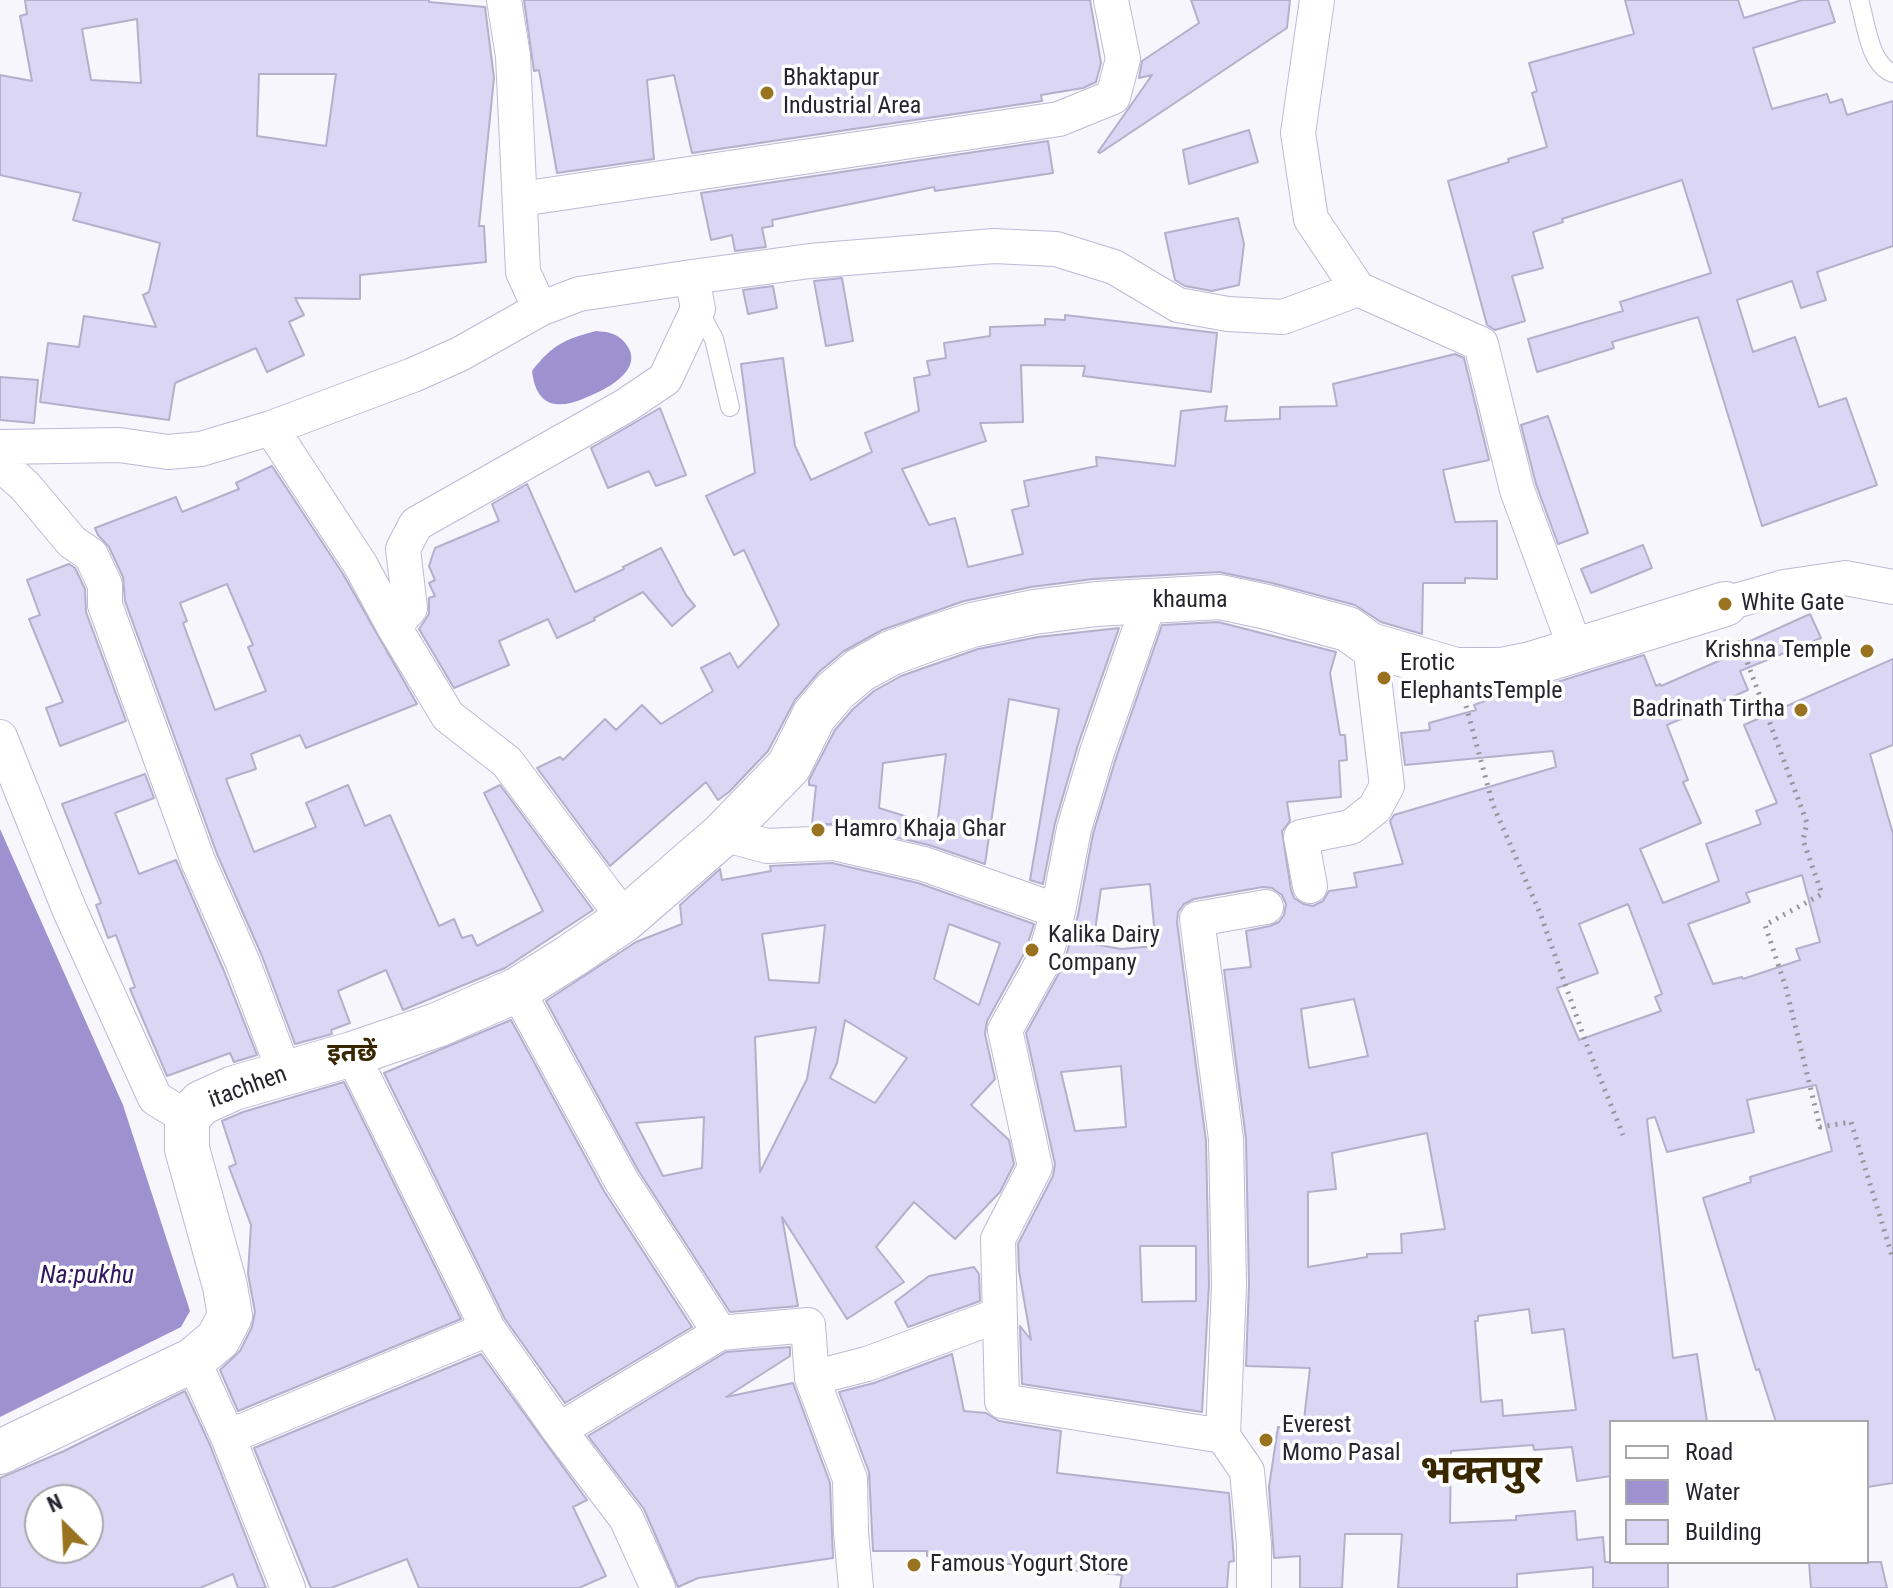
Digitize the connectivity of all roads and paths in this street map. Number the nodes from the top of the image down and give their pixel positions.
1 (504, 0) edge
2 (1111, 0) edge
3 (1317, 0) edge
4 (1859, 0) edge
5 (1893, 73) edge
6 (521, 199) junction
7 (1358, 289) junction
8 (695, 293) junction
9 (540, 309) junction
10 (730, 407) dead end
11 (271, 428) junction
12 (0, 447) edge
13 (0, 464) edge
14 (1893, 587) edge
15 (1150, 600) junction
16 (1725, 604) junction
17 (394, 627) junction
18 (1370, 645) junction
19 (1576, 650) junction
20 (1456, 670) junction
21 (0, 737) edge
22 (723, 834) junction
23 (1310, 886) dead end
24 (1266, 907) dead end
25 (1058, 911) junction
26 (625, 919) junction
27 (517, 990) junction
28 (352, 1054) junction
29 (285, 1074) junction
30 (187, 1118) junction
31 (1623, 1135) dead end
32 (1893, 1259) edge
33 (999, 1315) junction
34 (488, 1329) junction
35 (720, 1333) junction
36 (193, 1360) junction
37 (812, 1378) junction
38 (559, 1430) junction
39 (1223, 1436) junction
40 (228, 1437) junction
41 (0, 1452) edge
42 (288, 1588) edge
43 (658, 1588) edge
44 (856, 1588) edge
45 (1254, 1588) edge

1 - 6 street
2 - 6 street
3 - 7 street
4 - 5 lane
6 - 9 street
7 - 8 street
7 - 19 street
8 - 9 street
8 - 10 lane
8 - 17 street
9 - 11 street
11 - 12 street
11 - 17 street
13 - 29 street
14 - 16 street
15 - 18 street, khauma
15 - 22 street, khauma
15 - 25 street
16 - 19 street, khauma
16 - 32 path
17 - 26 street
18 - 20 street, khauma
18 - 23 street
19 - 20 street, khauma
20 - 31 path
21 - 30 street
22 - 25 street
22 - 26 street, itachhen
24 - 39 street
25 - 33 street
26 - 27 street, itachhen
27 - 28 street, itachhen
27 - 35 street
28 - 29 street, itachhen
28 - 34 street
29 - 30 street, itachhen
30 - 36 street, itachhen
33 - 37 street
33 - 39 street
34 - 38 street
34 - 40 street
35 - 37 street
35 - 38 street
36 - 40 street
36 - 41 street, itachhen
37 - 44 street
38 - 43 street
39 - 45 street
40 - 42 street

